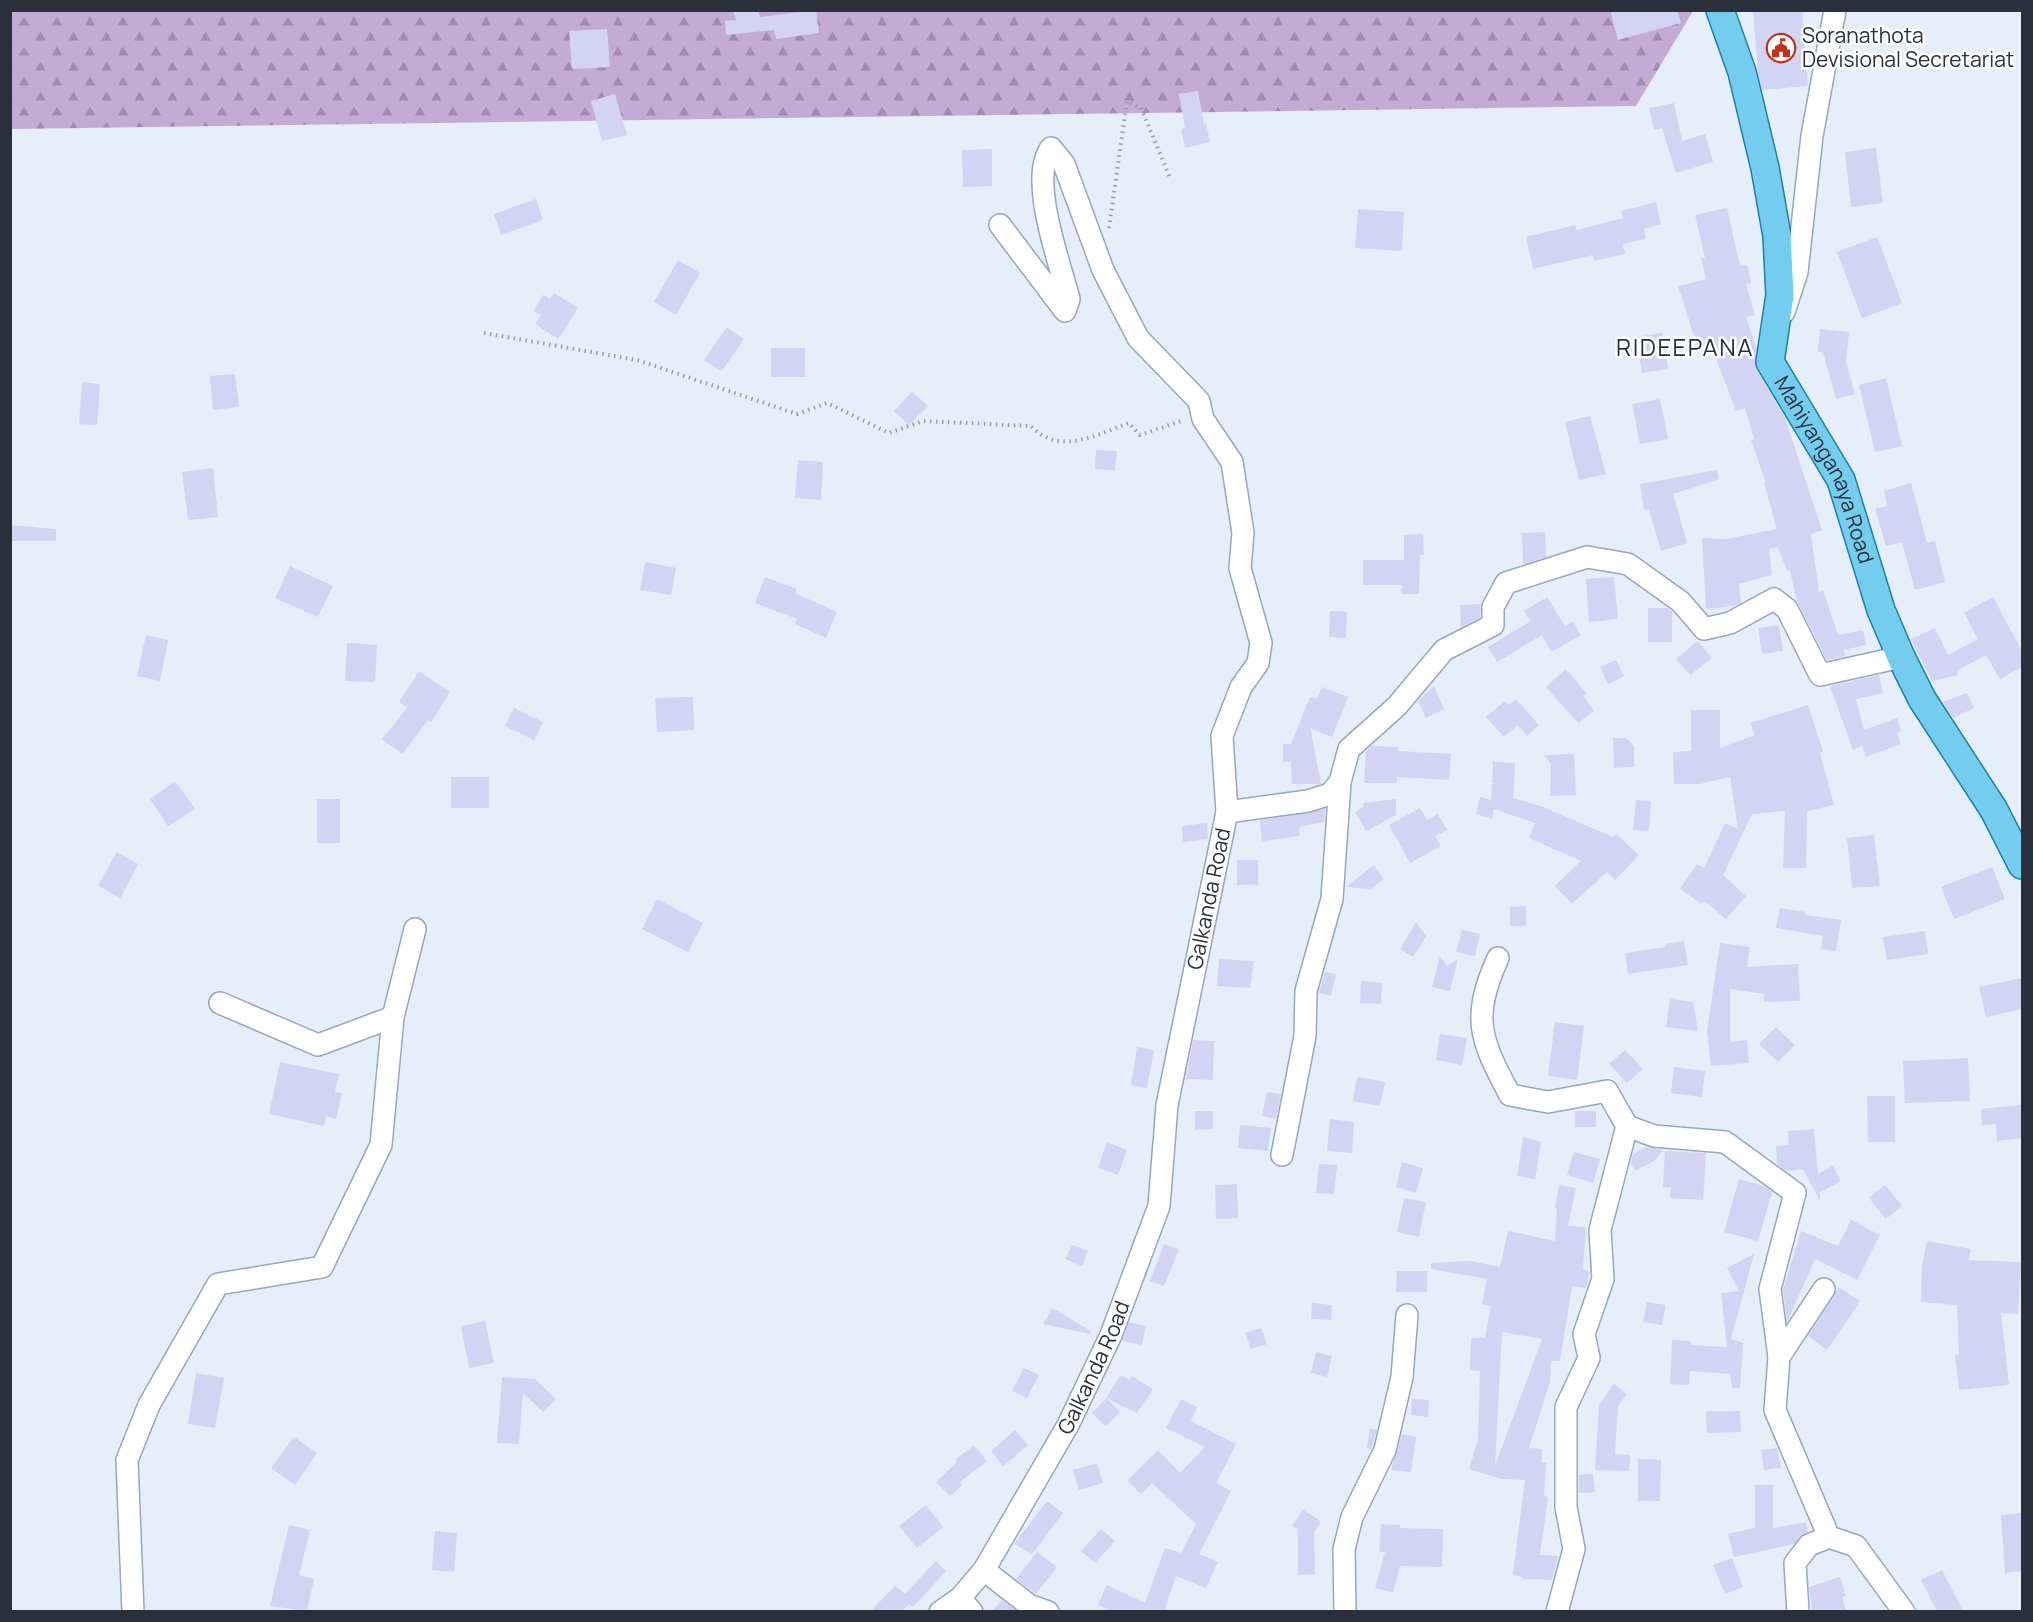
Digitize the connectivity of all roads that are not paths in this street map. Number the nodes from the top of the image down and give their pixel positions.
1 (1720, 10) edge
2 (1835, 10) edge
3 (1000, 225) dead end
4 (1770, 362) junction
5 (1900, 657) junction
6 (1341, 782) junction
7 (1227, 812) junction
8 (2022, 865) edge
9 (415, 929) dead end
10 (1498, 958) dead end
11 (220, 1003) dead end
12 (393, 1017) junction
13 (1627, 1126) junction
14 (1282, 1155) dead end
15 (1824, 1289) dead end
16 (1407, 1315) dead end
17 (1779, 1357) junction
18 (1829, 1537) junction
19 (984, 1570) junction
20 (966, 1605) edge
21 (133, 1611) edge
22 (940, 1611) edge
23 (1048, 1611) edge
24 (1345, 1611) edge
25 (1557, 1611) edge
26 (1798, 1611) edge
27 (1904, 1611) edge

1 - 4 main road, Mahiyanganaya Road
2 - 4 street
3 - 7 street
4 - 5 main road, Mahiyanganaya Road
5 - 6 street
5 - 8 main road, Mahiyanganaya Road
6 - 7 street, Galkanda Road
6 - 14 street
7 - 19 street, Galkanda Road
9 - 12 street
10 - 13 street
11 - 12 street
12 - 21 street
13 - 17 street
13 - 25 street
15 - 17 street
16 - 24 street
17 - 18 street
18 - 26 street
18 - 27 street
19 - 20 street, Galkanda Road
19 - 23 street
20 - 22 street, Galkanda Road

